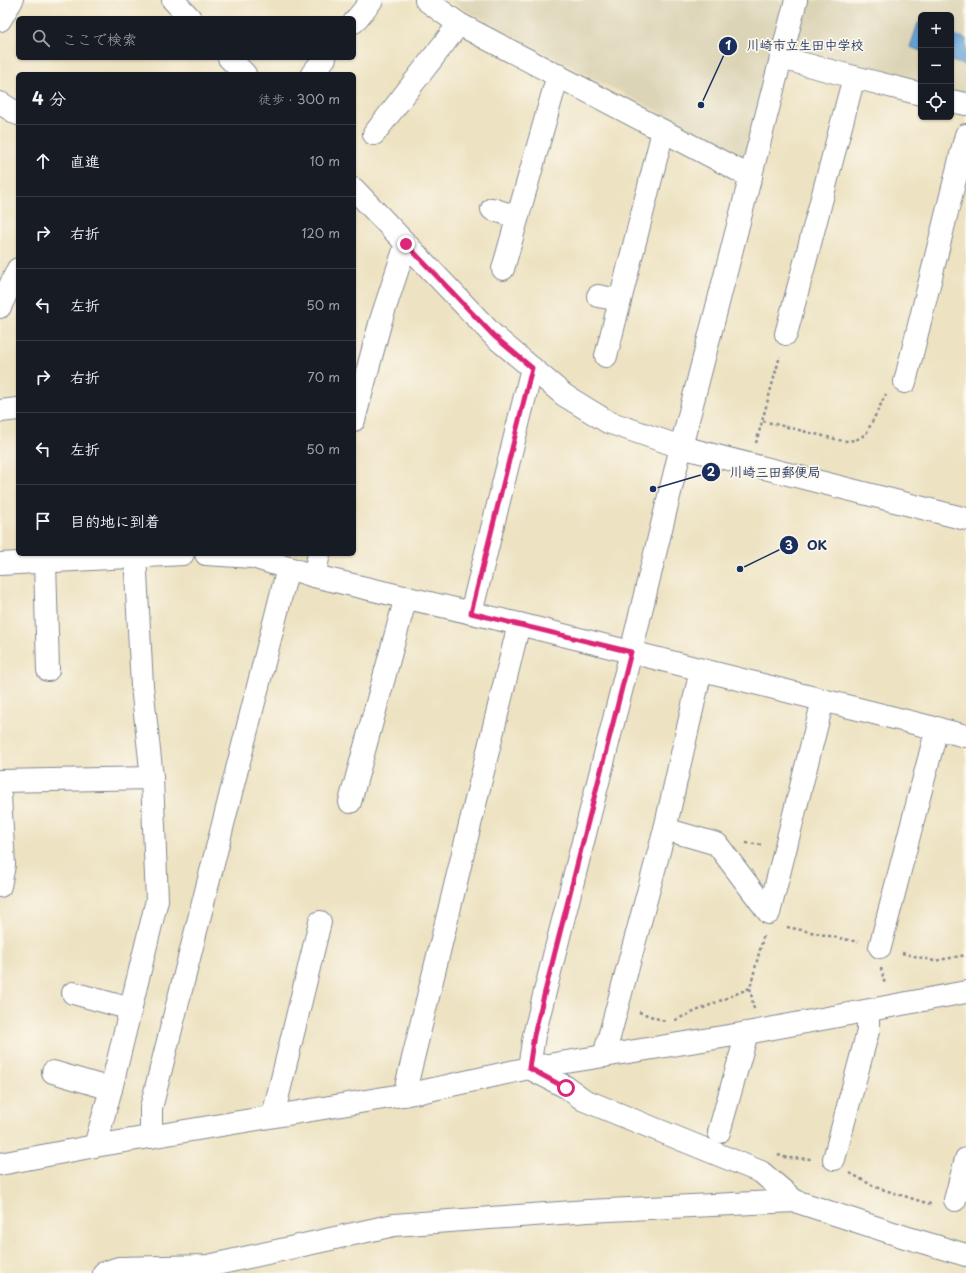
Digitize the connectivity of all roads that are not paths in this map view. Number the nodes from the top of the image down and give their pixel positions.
1 (12, 0) edge
2 (173, 0) edge
3 (372, 0) edge
4 (426, 0) edge
5 (796, 0) edge
6 (188, 16) edge
7 (0, 20) edge
8 (356, 20) edge
9 (459, 24) junction
10 (781, 58) junction
11 (231, 60) edge
12 (323, 60) edge
13 (243, 72) edge
14 (314, 72) edge
15 (558, 75) junction
16 (854, 78) junction
17 (918, 93) edge
18 (954, 102) edge
19 (0, 103) edge
20 (966, 104) edge
21 (16, 113) edge
22 (663, 131) junction
23 (374, 134) dead end
24 (966, 136) edge
25 (751, 177) junction
26 (356, 191) edge
27 (492, 209) dead end
28 (517, 216) junction
29 (406, 244) junction
30 (502, 268) dead end
31 (16, 273) edge
32 (598, 296) dead end
33 (620, 300) junction
34 (0, 307) edge
35 (786, 334) road end
36 (606, 356) dead end
37 (532, 368) junction
38 (897, 385) road end
39 (16, 409) edge
40 (0, 411) edge
41 (356, 413) edge
42 (681, 447) junction
43 (966, 519) edge
44 (135, 556) edge
45 (237, 556) edge
46 (319, 556) edge
47 (45, 561) junction
48 (0, 564) edge
49 (288, 568) junction
50 (314, 576) junction
51 (406, 598) junction
52 (471, 613) junction
53 (519, 624) junction
54 (631, 652) junction
55 (48, 670) dead end
56 (701, 670) junction
57 (822, 700) junction
58 (937, 728) junction
59 (966, 736) edge
60 (152, 778) junction
61 (0, 781) edge
62 (0, 796) edge
63 (350, 802) dead end
64 (665, 828) junction
65 (0, 886) edge
66 (320, 922) dead end
67 (880, 947) road end
68 (966, 992) edge
69 (73, 993) dead end
70 (131, 1009) junction
71 (868, 1011) junction
72 (752, 1032) junction
73 (604, 1056) junction
74 (529, 1068) junction
75 (53, 1072) dead end
76 (111, 1089) junction
77 (404, 1095) junction
78 (273, 1116) junction
79 (719, 1132) dead end
80 (151, 1137) junction
81 (95, 1146) junction
82 (834, 1159) dead end
83 (966, 1159) edge
84 (0, 1164) edge
85 (955, 1200) dead end
86 (796, 1201) junction
87 (966, 1255) edge
88 (208, 1266) junction
89 (104, 1273) edge
90 (242, 1273) edge

1 - 7 street
2 - 6 street
3 - 8 street
4 - 9 street
5 - 10 street
9 - 15 street
9 - 23 street
10 - 16 street
10 - 25 street
11 - 13 street
12 - 14 street
15 - 22 street
15 - 28 street
16 - 17 street
16 - 35 street
18 - 20 street
19 - 21 street
22 - 25 street
22 - 33 street
24 - 38 street
25 - 42 street
26 - 29 street
27 - 28 street
28 - 30 street
29 - 37 street
29 - 41 street
31 - 34 street
32 - 33 street
33 - 36 street
37 - 42 street
37 - 52 street
39 - 40 street
42 - 43 street
42 - 54 street
44 - 47 street
44 - 60 street
45 - 49 street
46 - 50 street
47 - 48 street
47 - 55 street
49 - 50 street
49 - 80 street
50 - 51 street
51 - 52 street
51 - 63 street
52 - 53 street
53 - 54 street
53 - 77 street
54 - 56 street
54 - 74 street
56 - 57 street
56 - 64 street
57 - 58 street
57 - 64 street
58 - 59 street
58 - 67 street
60 - 61 street
60 - 70 street
62 - 65 street
64 - 73 street
66 - 78 street
68 - 71 street
69 - 70 street
70 - 76 street
71 - 72 street
71 - 82 street
72 - 73 street
72 - 79 street
73 - 74 street
74 - 77 street
74 - 86 street
75 - 76 street
76 - 81 street
77 - 78 street
78 - 80 street
80 - 81 street
81 - 84 street
83 - 85 street
86 - 87 street
86 - 88 street
88 - 89 street
88 - 90 street

